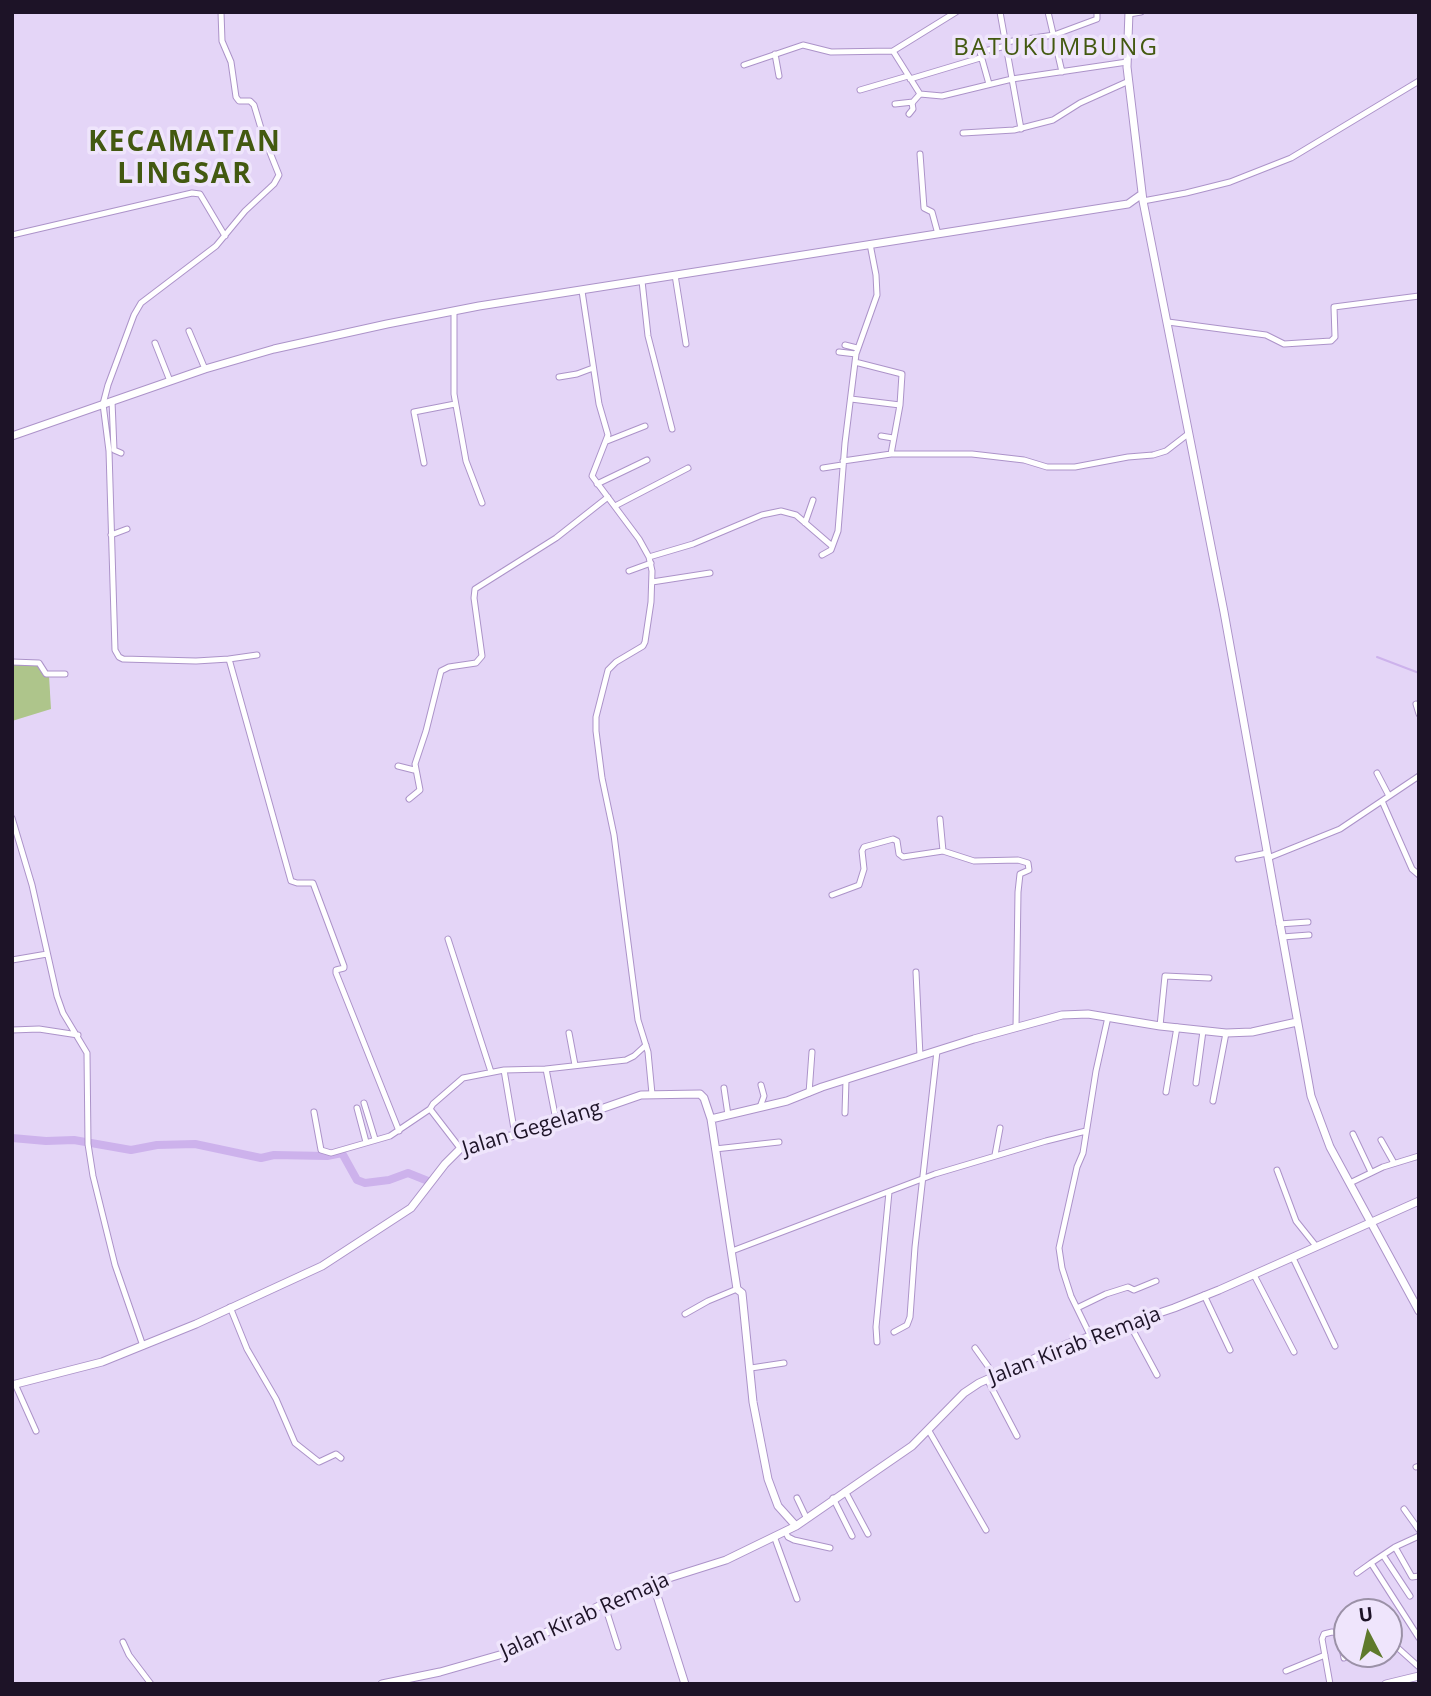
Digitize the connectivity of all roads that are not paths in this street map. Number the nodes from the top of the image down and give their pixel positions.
1 (221, 12) edge
2 (956, 12) edge
3 (1010, 12) edge
4 (1048, 12) edge
5 (1097, 12) edge
6 (1140, 12) edge
7 (1000, 13) edge
8 (1129, 13) edge
9 (1054, 35) junction
10 (1006, 44) junction
11 (893, 51) junction
12 (775, 54) junction
13 (981, 58) junction
14 (1127, 62) junction
15 (744, 65) dead end
16 (1062, 72) junction
17 (779, 76) dead end
18 (909, 78) junction
19 (1012, 79) junction
20 (1129, 81) junction
21 (1419, 81) edge
22 (989, 84) junction
23 (860, 90) dead end
24 (920, 94) junction
25 (913, 102) junction
26 (895, 104) dead end
27 (909, 114) dead end
28 (1021, 129) junction
29 (962, 133) dead end
30 (920, 154) dead end
31 (1143, 198) junction
32 (1128, 204) junction
33 (1146, 212) junction
34 (938, 233) junction
35 (12, 235) edge
36 (225, 236) junction
37 (870, 244) junction
38 (675, 275) junction
39 (642, 281) junction
40 (582, 290) junction
41 (1419, 296) edge
42 (454, 311) junction
43 (1168, 322) junction
44 (189, 331) dead end
45 (155, 344) dead end
46 (687, 344) dead end
47 (845, 345) dead end
48 (856, 351) junction
49 (839, 352) dead end
50 (855, 362) junction
51 (593, 368) junction
52 (205, 369) junction
53 (559, 377) dead end
54 (170, 381) junction
55 (851, 399) junction
56 (112, 401) junction
57 (103, 404) junction
58 (455, 404) junction
59 (900, 405) junction
60 (645, 426) dead end
61 (672, 429) dead end
62 (1188, 434) junction
63 (12, 436) edge
64 (881, 436) dead end
65 (893, 438) junction
66 (607, 441) junction
67 (121, 453) dead end
68 (891, 454) junction
69 (647, 460) dead end
70 (424, 463) dead end
71 (843, 463) junction
72 (688, 468) dead end
73 (823, 468) dead end
74 (597, 484) junction
75 (608, 497) junction
76 (813, 500) dead end
77 (482, 503) dead end
78 (615, 506) junction
79 (805, 523) junction
80 (127, 529) dead end
81 (111, 535) junction
82 (832, 546) junction
83 (822, 555) dead end
84 (650, 560) junction
85 (629, 571) dead end
86 (710, 573) dead end
87 (652, 582) junction
88 (257, 656) dead end
89 (229, 659) junction
90 (12, 662) edge
91 (65, 674) dead end
92 (1416, 704) dead end
93 (1419, 713) edge
94 (398, 766) dead end
95 (414, 770) junction
96 (1377, 773) dead end
97 (1419, 776) edge
98 (1389, 796) junction
99 (409, 799) dead end
100 (1382, 801) junction
101 (12, 817) edge
102 (940, 819) dead end
103 (943, 851) junction
104 (1267, 856) junction
105 (1238, 859) dead end
106 (1419, 864) edge
107 (1412, 869) junction
108 (1419, 875) edge
109 (832, 895) dead end
110 (1308, 922) dead end
111 (1279, 924) junction
112 (1309, 935) dead end
113 (1282, 937) junction
114 (448, 939) dead end
115 (47, 954) junction
116 (12, 960) edge
117 (916, 972) dead end
118 (1209, 978) dead end
119 (1108, 1017) junction
120 (1297, 1022) junction
121 (1160, 1026) junction
122 (1177, 1027) junction
123 (1016, 1028) junction
124 (12, 1030) edge
125 (1203, 1031) junction
126 (569, 1033) dead end
127 (1226, 1033) junction
128 (78, 1035) junction
129 (646, 1045) junction
130 (937, 1051) junction
131 (812, 1052) dead end
132 (920, 1056) junction
133 (575, 1065) junction
134 (546, 1069) junction
135 (503, 1070) junction
136 (491, 1072) junction
137 (846, 1080) junction
138 (1196, 1083) dead end
139 (761, 1085) dead end
140 (724, 1088) dead end
141 (1166, 1092) dead end
142 (809, 1093) junction
143 (652, 1094) junction
144 (1213, 1101) dead end
145 (364, 1103) dead end
146 (760, 1107) junction
147 (357, 1108) dead end
148 (430, 1109) junction
149 (314, 1112) dead end
150 (845, 1113) dead end
151 (728, 1115) junction
152 (710, 1119) junction
153 (557, 1125) junction
154 (1000, 1128) dead end
155 (399, 1131) junction
156 (1086, 1131) junction
157 (1353, 1134) dead end
158 (515, 1135) junction
159 (376, 1139) junction
160 (1381, 1140) dead end
161 (366, 1142) junction
162 (779, 1142) dead end
163 (460, 1148) junction
164 (715, 1149) junction
165 (995, 1155) junction
166 (1419, 1156) edge
167 (1394, 1163) junction
168 (1277, 1170) dead end
169 (1371, 1172) junction
170 (923, 1179) junction
171 (1350, 1183) junction
172 (889, 1192) junction
173 (1419, 1201) edge
174 (1372, 1224) junction
175 (1316, 1246) junction
176 (732, 1251) junction
177 (1293, 1259) junction
178 (1254, 1275) junction
179 (1156, 1281) dead end
180 (737, 1289) junction
181 (1205, 1297) junction
182 (1417, 1306) edge
183 (230, 1307) junction
184 (1077, 1308) junction
185 (685, 1314) dead end
186 (1129, 1323) junction
187 (894, 1332) dead end
188 (1091, 1337) junction
189 (877, 1342) dead end
190 (143, 1346) junction
191 (1335, 1346) dead end
192 (975, 1348) dead end
193 (1230, 1350) dead end
194 (1294, 1352) dead end
195 (784, 1363) dead end
196 (751, 1368) junction
197 (1157, 1375) dead end
198 (991, 1378) junction
199 (14, 1385) edge
200 (36, 1431) dead end
201 (929, 1431) junction
202 (1017, 1436) dead end
203 (341, 1458) dead end
204 (845, 1491) junction
205 (797, 1498) dead end
206 (833, 1498) junction
207 (1404, 1509) dead end
208 (806, 1517) junction
209 (796, 1526) junction
210 (986, 1530) dead end
211 (1419, 1530) edge
212 (785, 1531) junction
213 (868, 1534) dead end
214 (774, 1536) junction
215 (852, 1536) dead end
216 (1419, 1536) edge
217 (1395, 1547) junction
218 (830, 1548) dead end
219 (1382, 1555) junction
220 (1371, 1563) junction
221 (1357, 1573) dead end
222 (1419, 1576) edge
223 (653, 1583) junction
224 (1410, 1595) dead end
225 (797, 1599) dead end
226 (604, 1603) junction
227 (1333, 1632) edge
228 (1419, 1638) edge
229 (123, 1642) dead end
230 (618, 1647) dead end
231 (1403, 1653) edge
232 (1325, 1655) junction
233 (1419, 1667) edge
234 (1286, 1671) dead end
235 (1419, 1676) edge
236 (152, 1684) edge
237 (382, 1684) edge
238 (685, 1684) edge
239 (1330, 1684) edge
240 (1386, 1684) edge

1 - 36 street
2 - 11 street
3 - 7 street
4 - 9 street
5 - 9 street
6 - 8 street
7 - 10 street
8 - 14 street
9 - 10 street
9 - 16 street
10 - 13 street
10 - 19 street
11 - 12 street
11 - 18 street
12 - 15 street
12 - 17 street
13 - 18 street
13 - 22 street
14 - 16 street
14 - 20 street
16 - 19 street
18 - 23 street
18 - 24 street
19 - 22 street
19 - 28 street
20 - 28 street
20 - 31 street
21 - 31 street
22 - 24 street
24 - 25 street
25 - 26 street
25 - 27 street
28 - 29 street
30 - 34 street
31 - 32 street
31 - 33 street
32 - 33 street
32 - 34 street
33 - 43 street
34 - 37 street
35 - 36 street
36 - 57 street
37 - 38 street
37 - 48 street
38 - 39 street
38 - 46 street
39 - 40 street
39 - 61 street
40 - 42 street
40 - 51 street
41 - 43 street
42 - 52 street
42 - 58 street
43 - 62 street
44 - 52 street
45 - 54 street
47 - 48 street
48 - 49 street
48 - 50 street
50 - 55 street
50 - 59 street
51 - 53 street
51 - 66 street
52 - 54 street
54 - 56 street
55 - 59 street
55 - 71 street
56 - 57 street
56 - 67 street
57 - 63 street
57 - 81 street
58 - 70 street
58 - 77 street
59 - 65 street
60 - 66 street
62 - 68 street
62 - 104 street
64 - 65 street
65 - 68 street
66 - 74 street
68 - 71 street
69 - 74 street
71 - 73 street
71 - 82 street
72 - 78 street
74 - 75 street
75 - 78 street
75 - 95 street
76 - 79 street
78 - 84 street
79 - 82 street
79 - 84 street
80 - 81 street
81 - 89 street
82 - 83 street
84 - 85 street
84 - 87 street
86 - 87 street
87 - 129 street
88 - 89 street
89 - 155 street
90 - 91 street
92 - 93 street
94 - 95 street
95 - 99 street
96 - 98 street
97 - 98 street
98 - 100 street
100 - 104 street
100 - 107 street
101 - 115 street
102 - 103 street
103 - 109 street
103 - 123 street
104 - 105 street
104 - 111 street
106 - 107 street
107 - 108 street
110 - 111 street
111 - 113 street
112 - 113 street
113 - 120 street
114 - 136 street
115 - 116 street
115 - 128 street
117 - 132 street
118 - 121 street
119 - 121 street
119 - 123 street
119 - 156 street
120 - 127 street
120 - 171 street
121 - 122 street
122 - 125 street
122 - 141 street
123 - 130 street
124 - 128 street
125 - 127 street
125 - 138 street
126 - 133 street
127 - 144 street
128 - 190 street
129 - 133 street
129 - 143 street
130 - 132 street
130 - 170 street
131 - 142 street
132 - 137 street
133 - 134 street
134 - 135 street
134 - 153 street
135 - 136 street
135 - 158 street
136 - 148 street
137 - 142 street
137 - 150 street
139 - 146 street
140 - 151 street
142 - 146 street
143 - 152 street, Jalan Gegelang
143 - 153 street, Jalan Gegelang
145 - 159 street
146 - 151 street
147 - 161 street
148 - 155 street
148 - 163 street
149 - 161 street
151 - 152 street
152 - 164 street
153 - 158 street, Jalan Gegelang
154 - 165 street
155 - 159 street
156 - 165 street
156 - 184 street
157 - 169 street
158 - 163 street, Jalan Gegelang
159 - 161 street
160 - 167 street
162 - 164 street
163 - 183 street, Jalan Gegelang
164 - 176 street
165 - 170 street
166 - 167 street
167 - 169 street
168 - 175 street
169 - 171 street
170 - 172 street
170 - 187 street
171 - 174 street
172 - 176 street
172 - 189 street
173 - 174 street, Jalan Kirab Remaja
174 - 175 street, Jalan Kirab Remaja
174 - 182 street
175 - 177 street, Jalan Kirab Remaja
176 - 180 street
177 - 178 street, Jalan Kirab Remaja
177 - 191 street
178 - 181 street, Jalan Kirab Remaja
178 - 194 street
179 - 184 street
180 - 185 street
180 - 196 street
181 - 186 street, Jalan Kirab Remaja
181 - 193 street
183 - 190 street, Jalan Gegelang
183 - 203 street
184 - 188 street
186 - 188 street, Jalan Kirab Remaja
186 - 197 street
188 - 198 street, Jalan Kirab Remaja
190 - 199 street, Jalan Gegelang
192 - 198 street
195 - 196 street
196 - 209 street
198 - 201 street, Jalan Kirab Remaja
198 - 202 street
199 - 200 street
201 - 204 street, Jalan Kirab Remaja
201 - 210 street
204 - 206 street, Jalan Kirab Remaja
204 - 213 street
205 - 208 street
206 - 208 street, Jalan Kirab Remaja
206 - 215 street
207 - 211 street
208 - 209 street, Jalan Kirab Remaja
209 - 212 street, Jalan Kirab Remaja
212 - 214 street, Jalan Kirab Remaja
212 - 218 street
214 - 223 street, Jalan Kirab Remaja
214 - 225 street
216 - 217 street
217 - 219 street
217 - 222 street
219 - 220 street
219 - 224 street
220 - 221 street
220 - 228 street
223 - 226 street, Jalan Kirab Remaja
223 - 238 street
226 - 230 street
226 - 237 street, Jalan Kirab Remaja
227 - 232 street
229 - 236 street
231 - 233 street
232 - 234 street
232 - 239 street
235 - 240 street

